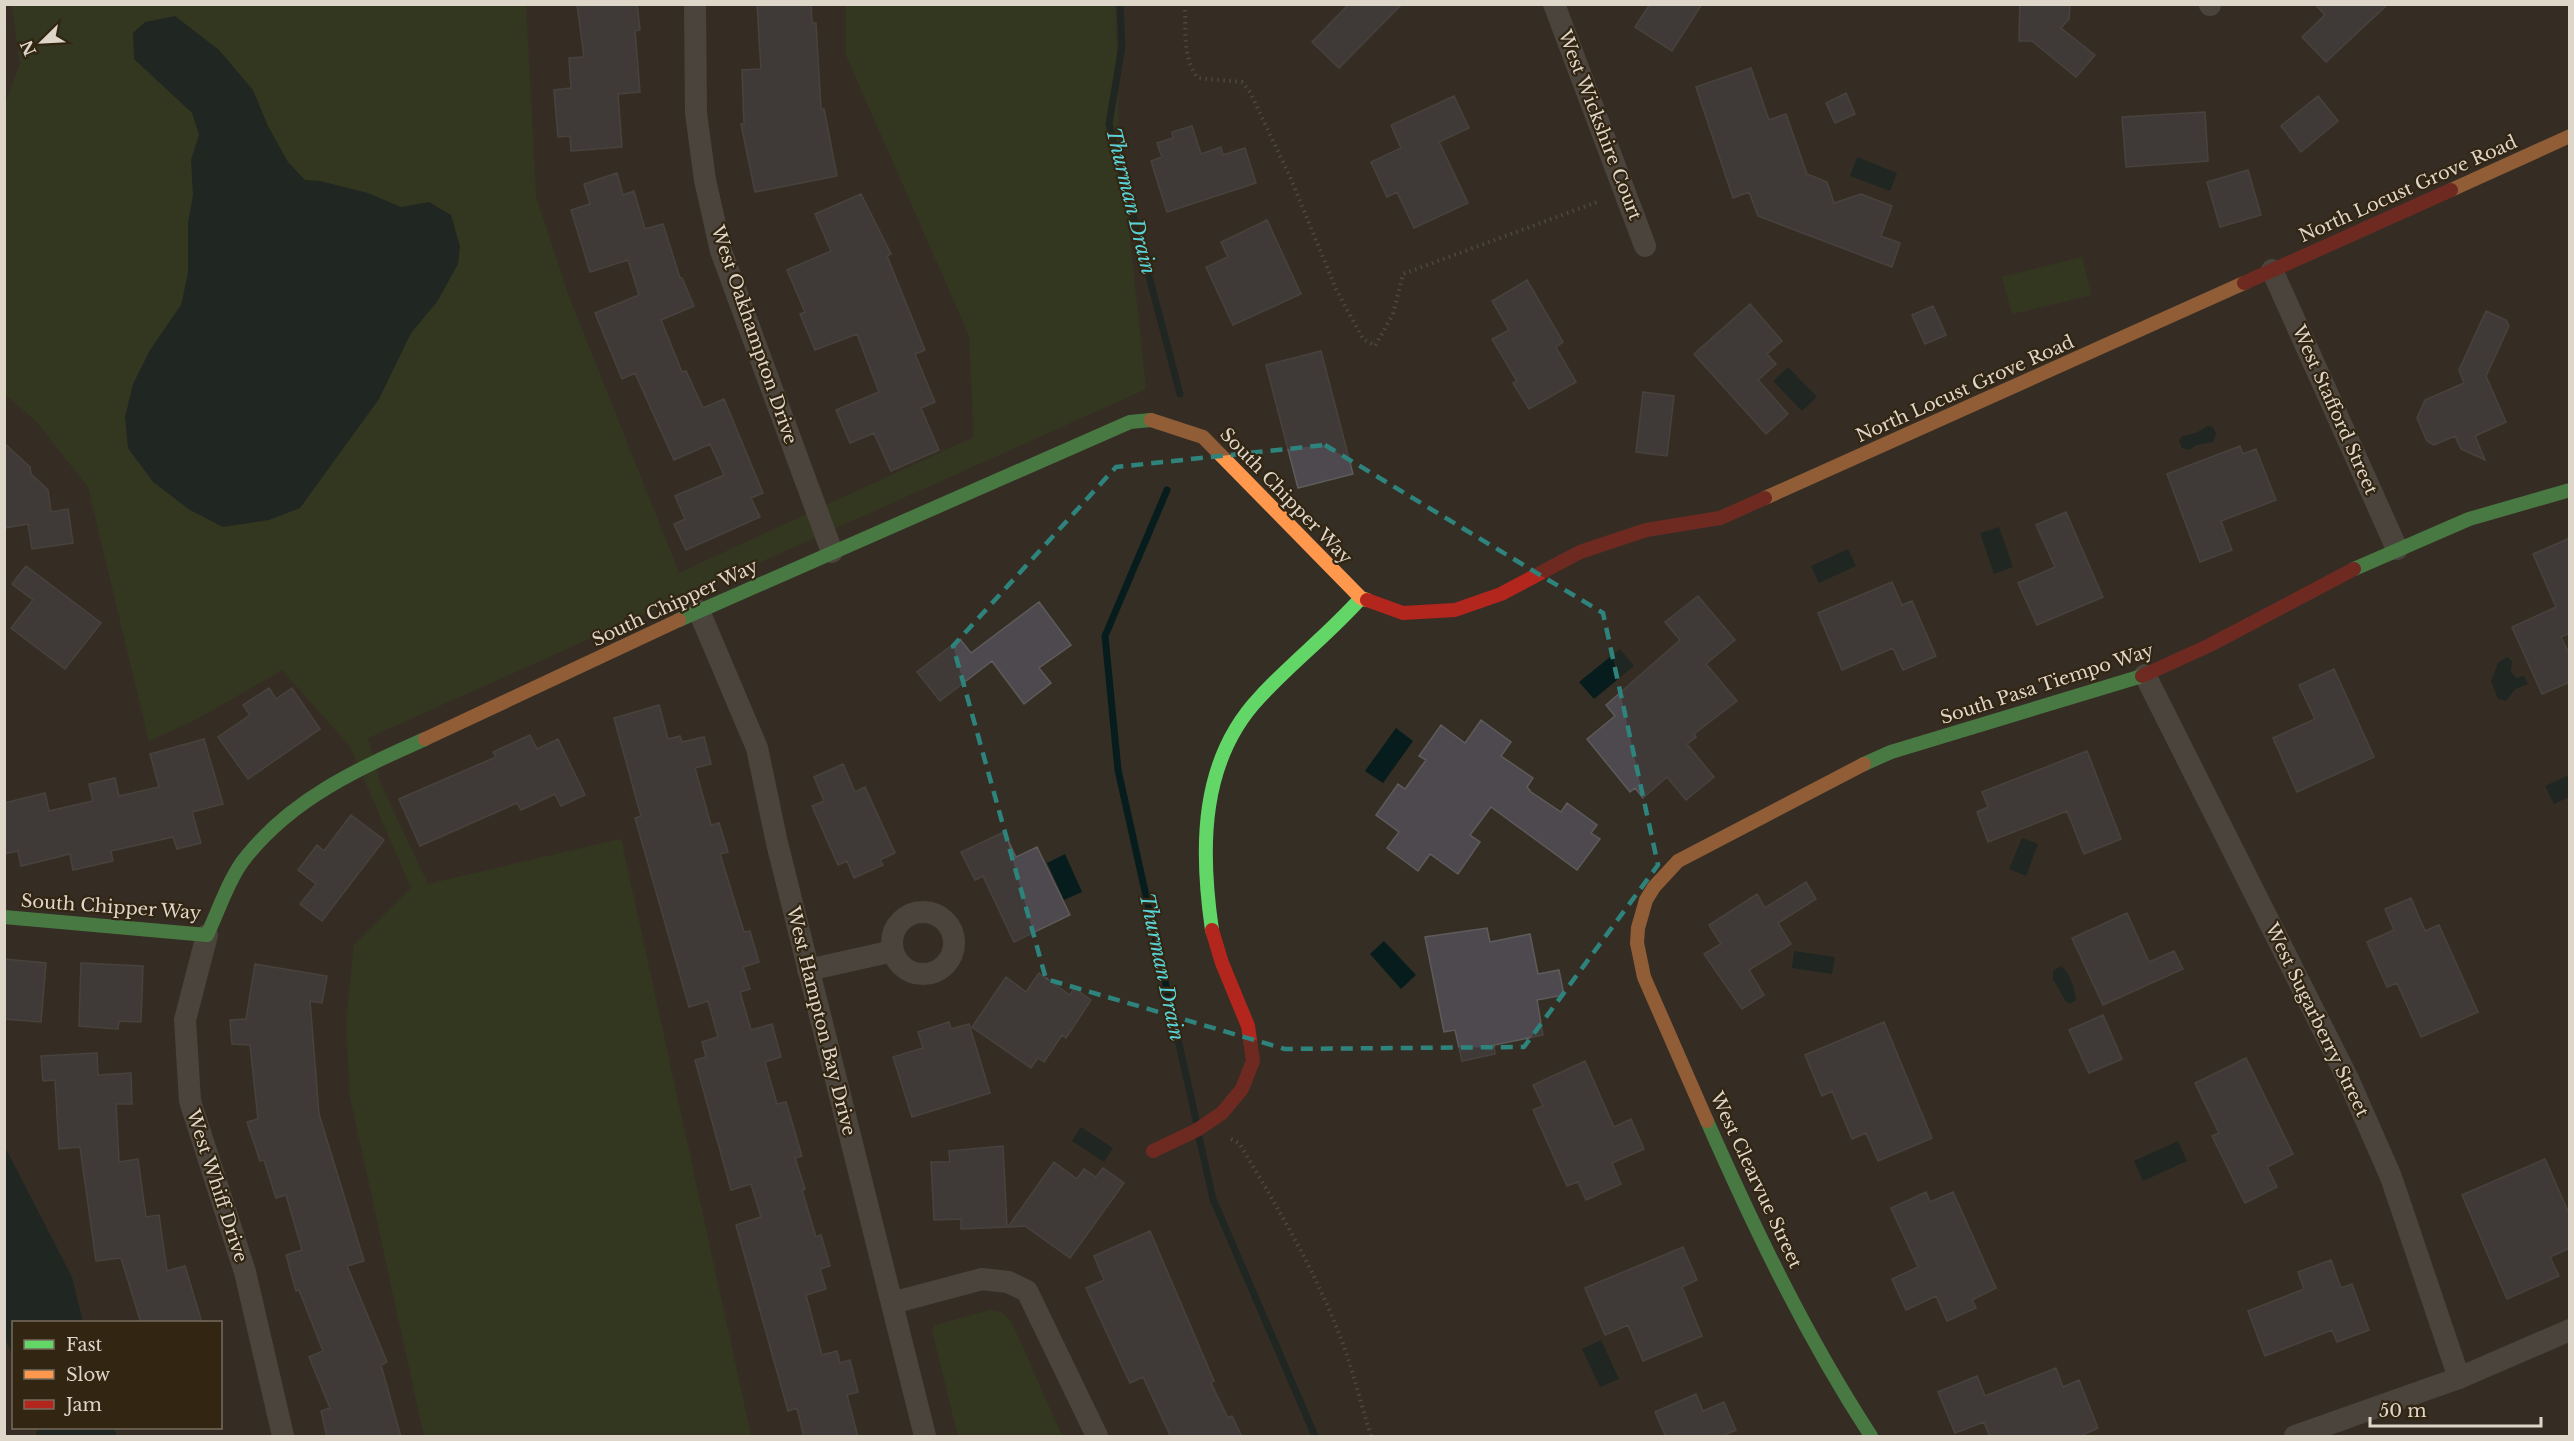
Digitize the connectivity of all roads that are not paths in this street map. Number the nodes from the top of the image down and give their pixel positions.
1 (695, 4) edge
2 (1554, 4) edge
3 (2570, 136) edge
4 (1645, 246) dead end
5 (2272, 270) junction
6 (2570, 490) edge
7 (2397, 549) junction
8 (832, 552) junction
9 (1361, 598) junction
10 (699, 611) junction
11 (2145, 675) junction
12 (4, 918) edge
13 (1637, 926) joint
14 (207, 935) junction
15 (893, 951) dead end
16 (808, 970) junction
17 (1153, 1150) dead end
18 (892, 1303) junction
19 (2570, 1330) edge
20 (2459, 1378) junction
21 (283, 1437) edge
22 (925, 1437) edge
23 (1097, 1437) edge
24 (1871, 1437) edge
25 (2295, 1437) edge

1 - 8 street, West Oakhampton Drive
2 - 4 street, West Wickshire Court
3 - 5 street, North Locust Grove Road
5 - 7 street, West Stafford Street
5 - 9 street, North Locust Grove Road
6 - 7 street, South Pasa Tiempo Way
7 - 11 street, South Pasa Tiempo Way
8 - 9 street, South Chipper Way
8 - 10 street, South Chipper Way
9 - 17 street
10 - 14 street, South Chipper Way
10 - 16 street, West Hampton Bay Drive
11 - 13 street, South Pasa Tiempo Way
11 - 20 street, West Sugarberry Street
12 - 14 street, South Chipper Way
13 - 24 street, West Clearvue Street
14 - 21 street, West Whiff Drive
15 - 16 street
16 - 18 street, West Hampton Bay Drive
18 - 22 street, West Hampton Bay Drive
18 - 23 street
19 - 20 street
20 - 25 street

